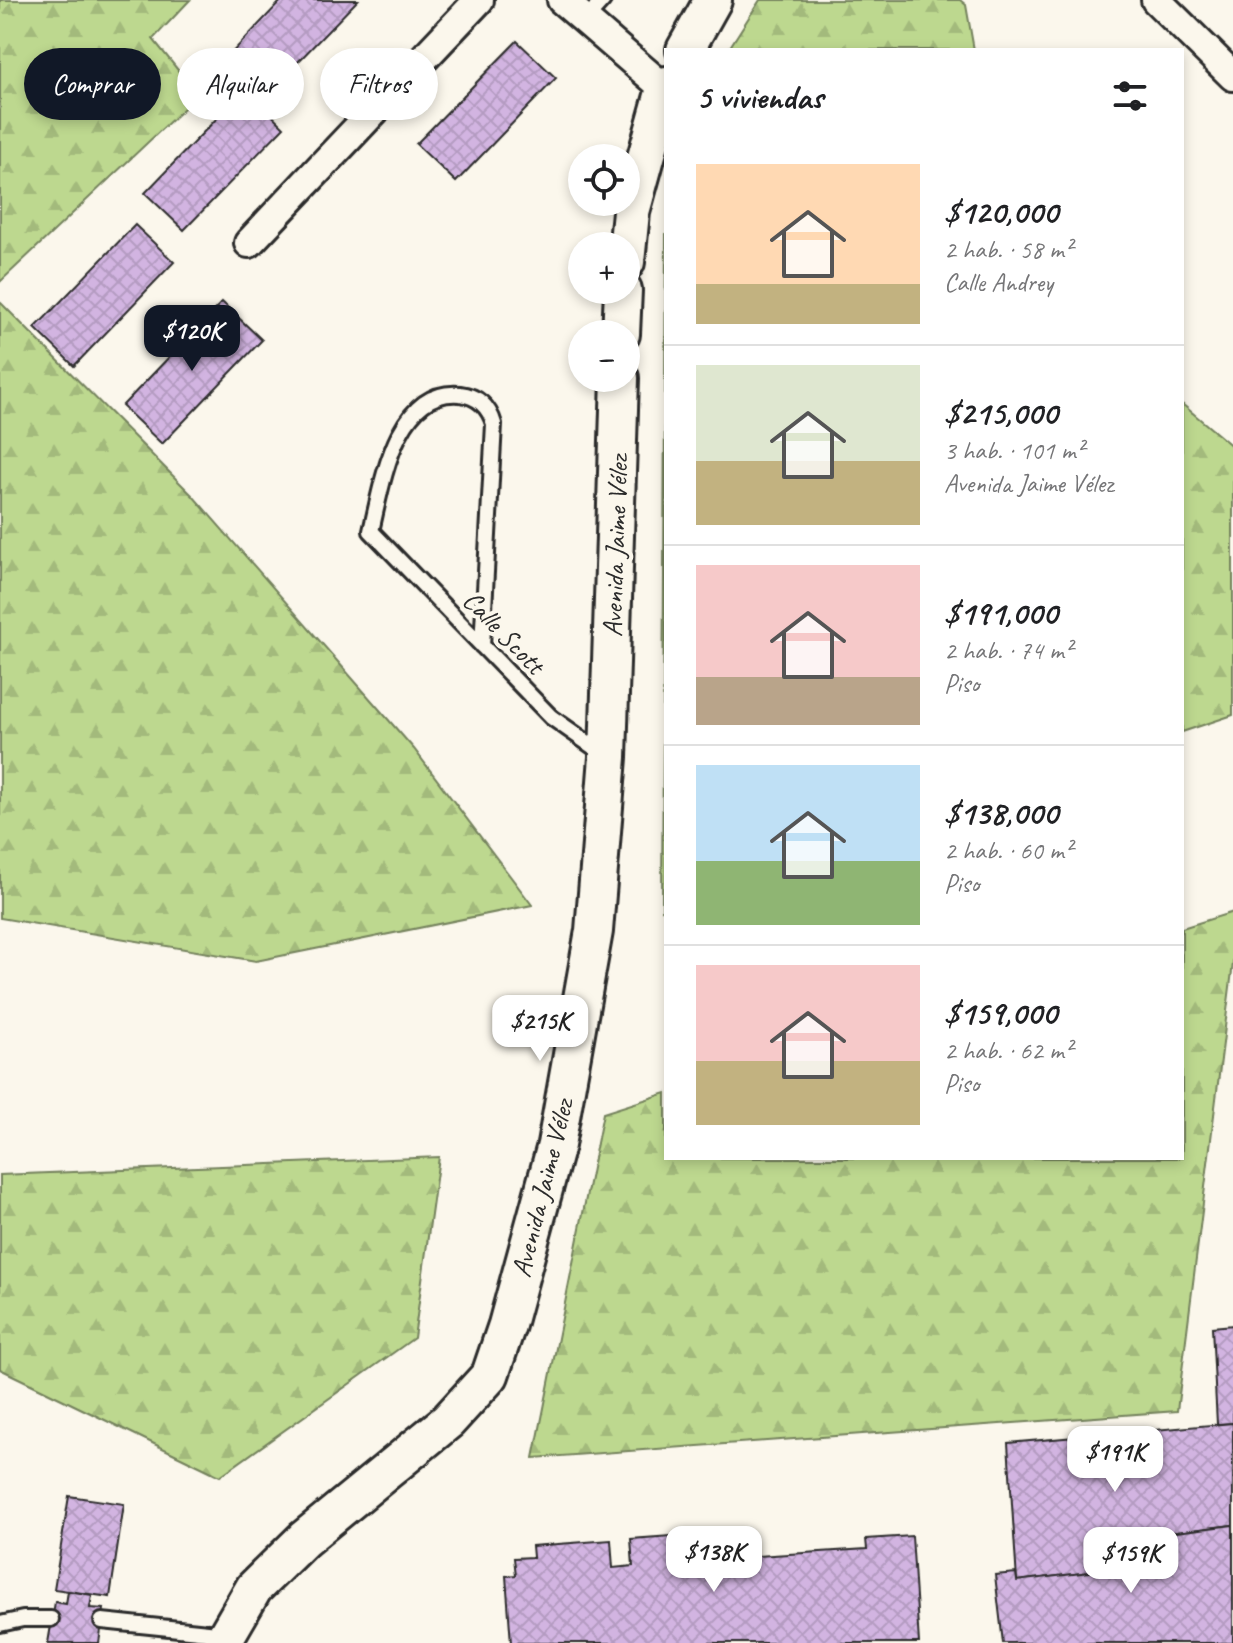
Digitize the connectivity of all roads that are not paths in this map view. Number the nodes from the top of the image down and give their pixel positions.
1 (479, 0) edge
2 (562, 0) edge
3 (713, 0) edge
4 (1156, 0) edge
5 (594, 10) edge
6 (686, 48) edge
7 (1233, 76) edge
8 (664, 85) edge
9 (664, 90) edge
10 (629, 232) edge
11 (249, 243) dead end
12 (620, 392) edge
13 (482, 646) junction
14 (608, 757) junction
15 (51, 1619) dead end
16 (102, 1621) dead end
17 (0, 1624) edge
18 (225, 1638) edge

1 - 11 street
2 - 5 street
3 - 6 street
4 - 7 street
5 - 8 street
9 - 10 street
12 - 14 street, Avenida Jaime Vélez
13 - 13 lane, Calle Scott
13 - 14 lane, Calle Scott
14 - 18 street, Avenida Jaime Vélez
15 - 17 lane
16 - 18 lane

